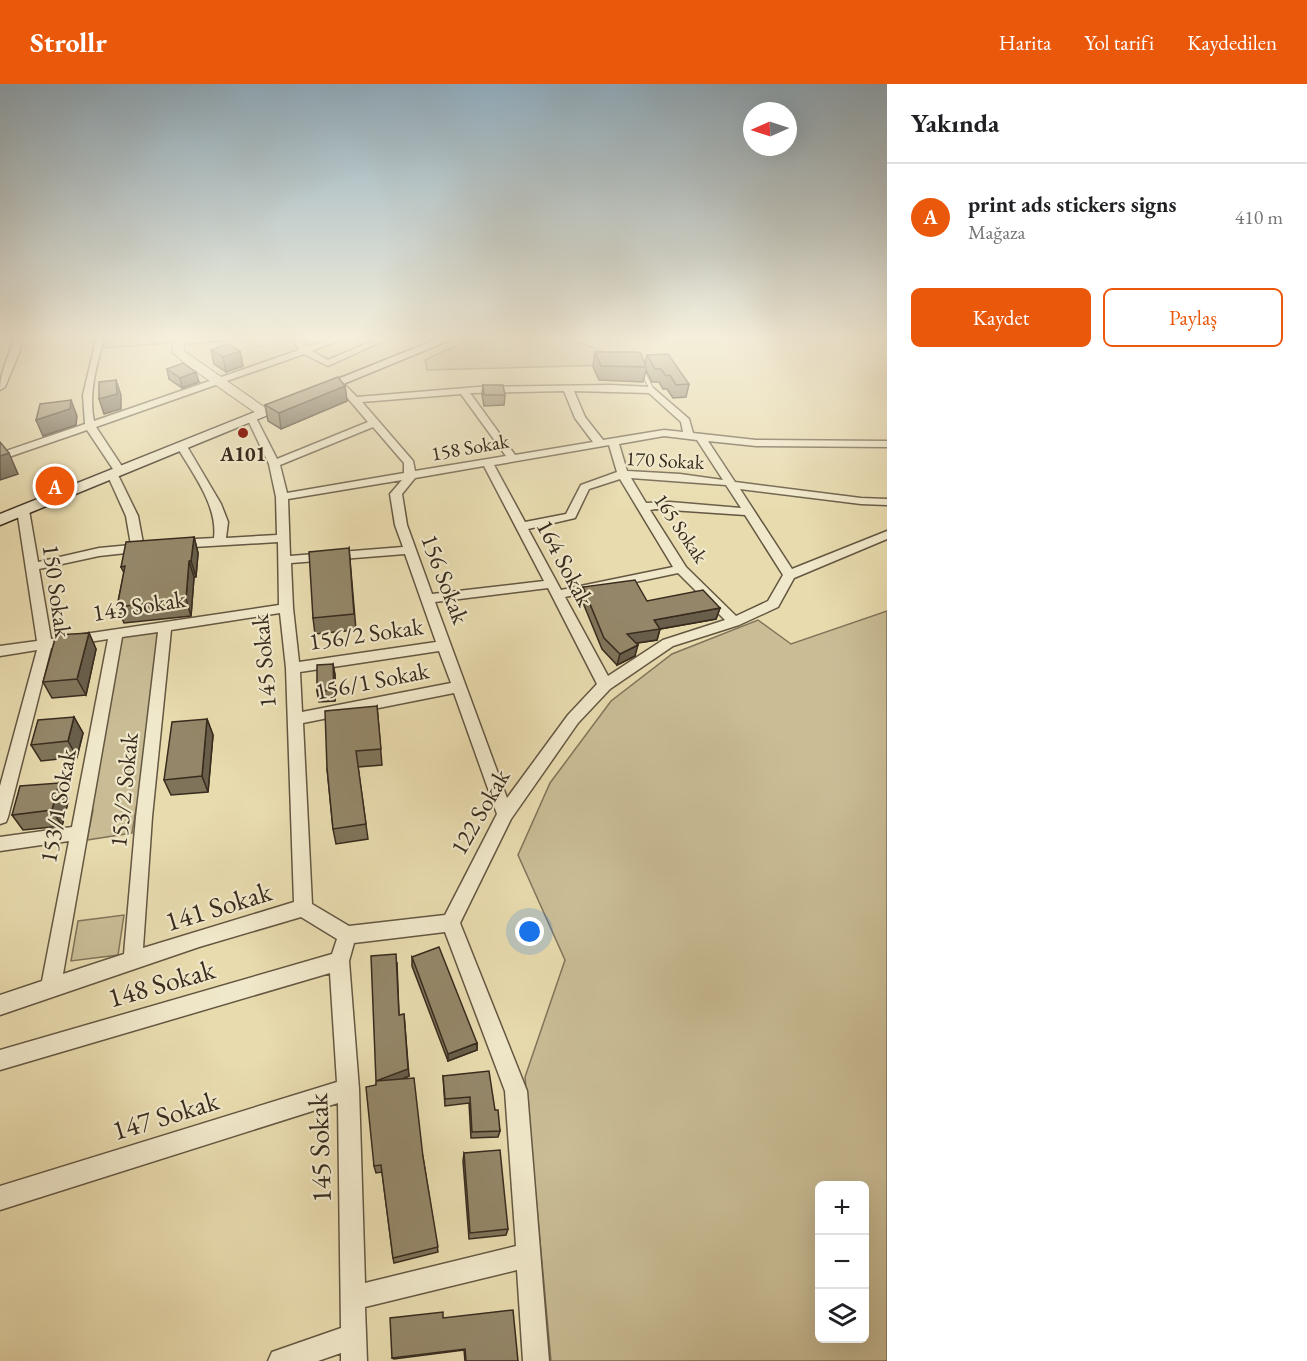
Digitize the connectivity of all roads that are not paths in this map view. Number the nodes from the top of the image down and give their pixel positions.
1 (88, 396) edge
2 (178, 396) edge
3 (236, 396) edge
4 (304, 396) edge
5 (352, 396) edge
6 (408, 396) edge
7 (466, 396) edge
8 (571, 396) edge
9 (658, 396) edge
10 (356, 400) junction
11 (257, 414) junction
12 (374, 423) junction
13 (90, 426) junction
14 (694, 435) junction
15 (614, 443) junction
16 (887, 444) edge
17 (181, 445) junction
18 (601, 445) junction
19 (0, 457) edge
20 (512, 458) junction
21 (488, 463) junction
22 (274, 464) junction
23 (116, 472) junction
24 (623, 474) junction
25 (410, 477) junction
26 (727, 484) junction
27 (282, 497) junction
28 (887, 502) edge
29 (643, 507) junction
30 (23, 510) junction
31 (750, 512) junction
32 (0, 520) edge
33 (520, 527) junction
34 (887, 535) edge
35 (285, 538) junction
36 (220, 542) junction
37 (138, 548) junction
38 (408, 550) junction
39 (284, 560) junction
40 (33, 567) junction
41 (681, 569) junction
42 (789, 575) junction
43 (554, 589) junction
44 (427, 599) junction
45 (286, 608) junction
46 (734, 622) junction
47 (165, 625) junction
48 (116, 632) junction
49 (45, 645) junction
50 (446, 645) junction
51 (0, 651) edge
52 (293, 668) junction
53 (605, 685) junction
54 (458, 687) junction
55 (296, 719) junction
56 (505, 814) junction
57 (0, 817) edge
58 (77, 833) junction
59 (0, 844) edge
60 (303, 908) junction
61 (451, 923) junction
62 (347, 935) junction
63 (133, 961) junction
64 (339, 961) junction
65 (50, 990) junction
66 (0, 1005) edge
67 (0, 1059) edge
68 (348, 1089) junction
69 (0, 1198) edge
70 (528, 1255) junction
71 (353, 1298) junction
72 (354, 1348) edge
73 (281, 1361) edge
74 (536, 1361) edge

1 - 13 street
2 - 13 street
3 - 11 street
4 - 11 main road
5 - 10 street
6 - 10 street
7 - 20 street
8 - 18 street
9 - 14 street
10 - 12 street
11 - 17 main road
11 - 22 street, 145 Sokak
12 - 22 street
12 - 25 street
13 - 19 street
13 - 23 street
14 - 15 street, 158 Sokak
14 - 16 street, 158 Sokak
14 - 26 street
15 - 18 street, 158 Sokak
15 - 24 street, 165 Sokak
17 - 23 main road
17 - 36 street
18 - 20 street, 158 Sokak
20 - 21 street, 158 Sokak
21 - 25 street, 158 Sokak
21 - 33 street, 164 Sokak
22 - 27 street, 145 Sokak
23 - 30 main road
23 - 37 street
24 - 26 street, 170 Sokak
24 - 29 street, 165 Sokak
24 - 33 street, 170 Sokak
25 - 27 street, 158 Sokak
25 - 38 street, 156 Sokak
26 - 28 street, 170 Sokak
26 - 31 street
27 - 35 street, 145 Sokak
29 - 31 street
29 - 41 street, 165 Sokak
30 - 32 main road
30 - 40 street, 150 Sokak
31 - 42 street
33 - 43 street, 164 Sokak
34 - 42 street
35 - 36 street
35 - 39 street, 145 Sokak
36 - 37 street
37 - 40 street
38 - 39 street
38 - 44 street, 156 Sokak
39 - 45 street, 145 Sokak
40 - 49 street, 150 Sokak
41 - 43 street
41 - 46 street, 165 Sokak
42 - 46 street, 122 Sokak
43 - 44 street
43 - 53 street, 164 Sokak
44 - 50 street, 156 Sokak
45 - 47 street, 143 Sokak
45 - 52 street, 145 Sokak
46 - 53 street, 122 Sokak
47 - 48 street, 143 Sokak
47 - 63 street, 153/2 Sokak
48 - 49 street, 143 Sokak
48 - 58 street, 153/1 Sokak
49 - 51 street, 143 Sokak
49 - 57 street, 150 Sokak
50 - 52 street, 156/2 Sokak
50 - 54 street, 156 Sokak
52 - 55 street, 145 Sokak
53 - 56 street, 122 Sokak
54 - 55 street, 156/1 Sokak
54 - 56 street, 156 Sokak
55 - 60 street, 145 Sokak
56 - 61 street, 122 Sokak
58 - 59 street
58 - 65 street, 153/1 Sokak
60 - 62 street, 141 Sokak
60 - 63 street, 141 Sokak
61 - 62 street
61 - 70 street
62 - 64 street, 145 Sokak
63 - 65 street, 141 Sokak
64 - 67 street, 148 Sokak
64 - 68 street, 145 Sokak
65 - 66 street, 141 Sokak
68 - 69 street, 147 Sokak
68 - 71 street, 145 Sokak
70 - 71 street
70 - 74 street
71 - 72 street, 145 Sokak
72 - 73 street

